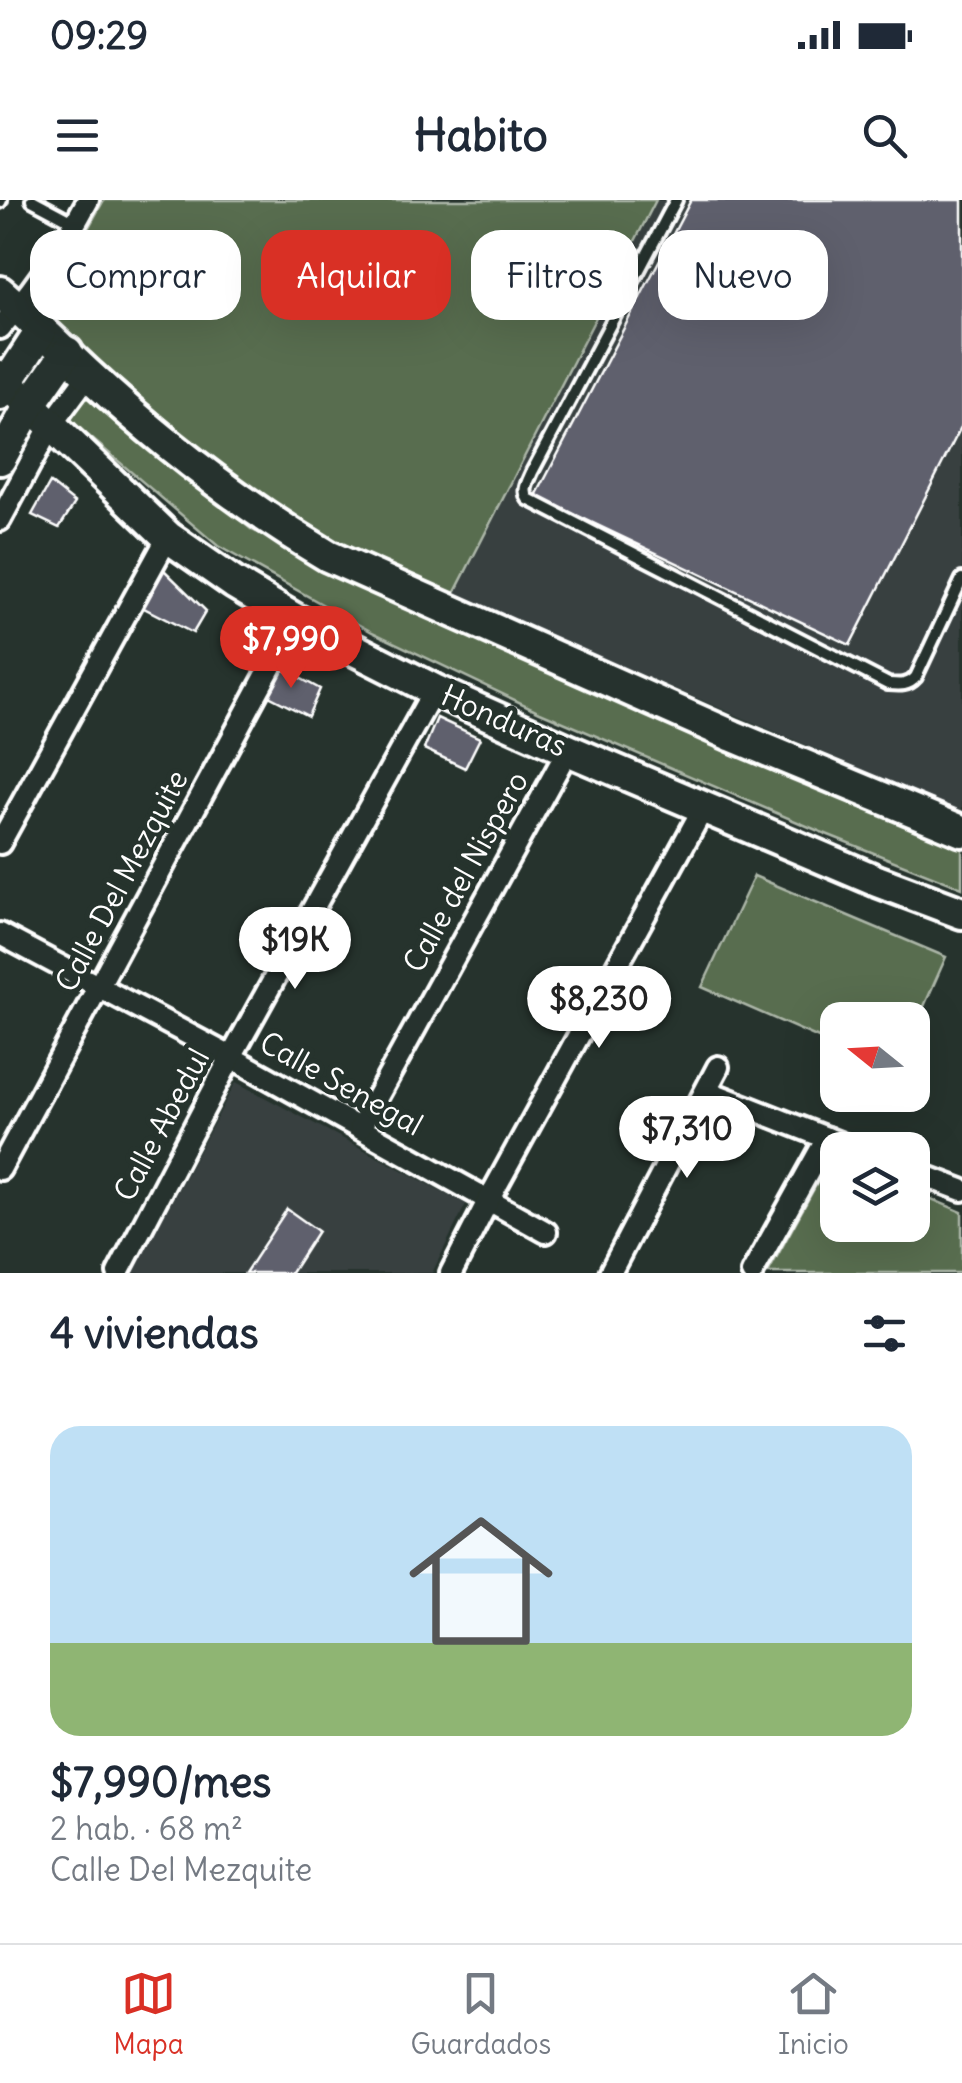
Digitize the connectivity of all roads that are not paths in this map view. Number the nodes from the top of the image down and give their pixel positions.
1 (32, 200) edge
2 (88, 200) edge
3 (676, 200) edge
4 (75, 224) junction
5 (6, 309) edge
6 (41, 331) junction
7 (67, 352) junction
8 (88, 374) junction
9 (2, 384) edge
10 (40, 415) junction
11 (0, 458) edge
12 (0, 520) edge
13 (168, 537) junction
14 (962, 579) edge
15 (296, 620) junction
16 (434, 690) junction
17 (568, 750) junction
18 (704, 807) junction
19 (962, 831) edge
20 (0, 842) edge
21 (962, 912) edge
22 (0, 934) edge
23 (100, 986) junction
24 (231, 1057) junction
25 (718, 1066) dead end
26 (707, 1091) junction
27 (360, 1128) junction
28 (820, 1135) edge
29 (820, 1151) edge
30 (0, 1169) edge
31 (930, 1178) edge
32 (962, 1190) edge
33 (488, 1201) junction
34 (546, 1232) dead end
35 (118, 1273) edge
36 (451, 1273) edge
37 (610, 1273) edge
38 (752, 1273) edge

1 - 4 lane
2 - 4 street
3 - 14 lane
4 - 5 street
5 - 6 street
6 - 7 street
6 - 9 street
7 - 8 street
7 - 10 street
8 - 10 street
8 - 19 street
9 - 10 street, Honduras
10 - 11 street
10 - 12 street
10 - 13 street, Honduras
13 - 15 street, Honduras
13 - 20 street
15 - 16 street, Honduras
15 - 23 street, Calle Del Mezquite
16 - 17 street, Honduras
16 - 24 street, Calle Abedul
17 - 18 street, Honduras
17 - 27 street, Calle del Nispero
18 - 21 street, Honduras
18 - 33 street
22 - 23 street, Calle Senegal
23 - 24 street, Calle Senegal
23 - 30 street, Calle Del Mezquite
24 - 27 street, Calle Senegal
24 - 35 street, Calle Abedul
25 - 26 street
26 - 28 street
26 - 37 street
27 - 33 street, Calle Senegal
29 - 38 street
31 - 32 street
33 - 34 street, Calle Senegal
33 - 36 street

